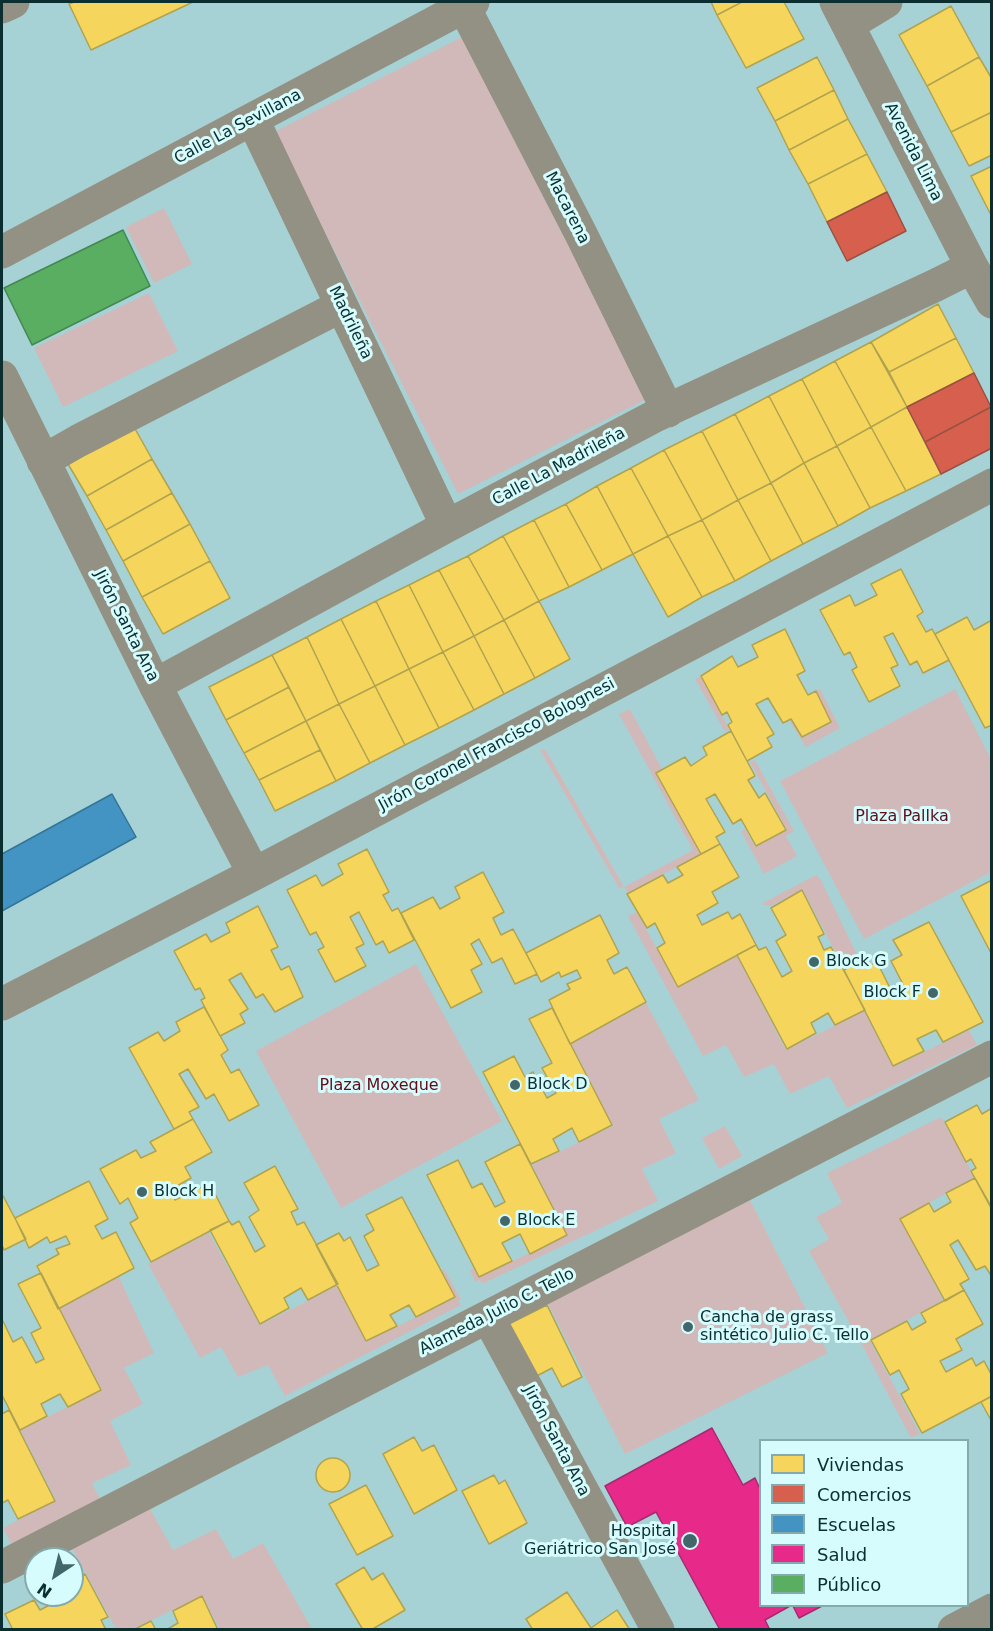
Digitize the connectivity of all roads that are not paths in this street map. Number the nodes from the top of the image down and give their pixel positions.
1 (13, 2) edge
2 (886, 2) edge
3 (469, 4) edge
4 (2, 7) edge
5 (842, 13) edge
6 (253, 120) junction
7 (2, 252) edge
8 (972, 267) junction
9 (992, 302) edge
10 (342, 306) junction
11 (2, 377) edge
12 (668, 411) junction
13 (44, 461) junction
14 (992, 485) edge
15 (447, 526) junction
16 (155, 685) junction
17 (254, 874) junction
18 (2, 1004) edge
19 (992, 1057) edge
20 (488, 1317) junction
21 (2, 1567) edge
22 (992, 1610) edge
23 (658, 1629) edge
24 (954, 1629) edge

1 - 4 street
2 - 5 street
3 - 6 street, Calle La Sevillana
3 - 12 street, Macarena
5 - 8 street, Avenida Lima
6 - 7 street, Calle La Sevillana
6 - 10 street, Madrileña
8 - 9 street, Avenida Lima
8 - 12 street, Calle La Madrileña
10 - 13 street
10 - 15 street, Madrileña
11 - 13 street, Jirón Santa Ana
12 - 15 street, Calle La Madrileña
13 - 16 street, Jirón Santa Ana
14 - 17 street, Jirón Coronel Francisco Bolognesi
15 - 16 street, Calle La Madrileña
16 - 17 street, Jirón Santa Ana
17 - 18 street, Jirón Coronel Francisco Bolognesi
19 - 20 street, Alameda Julio C. Tello
20 - 21 street, Alameda Julio C. Tello
20 - 23 street, Jirón Santa Ana
22 - 24 street

